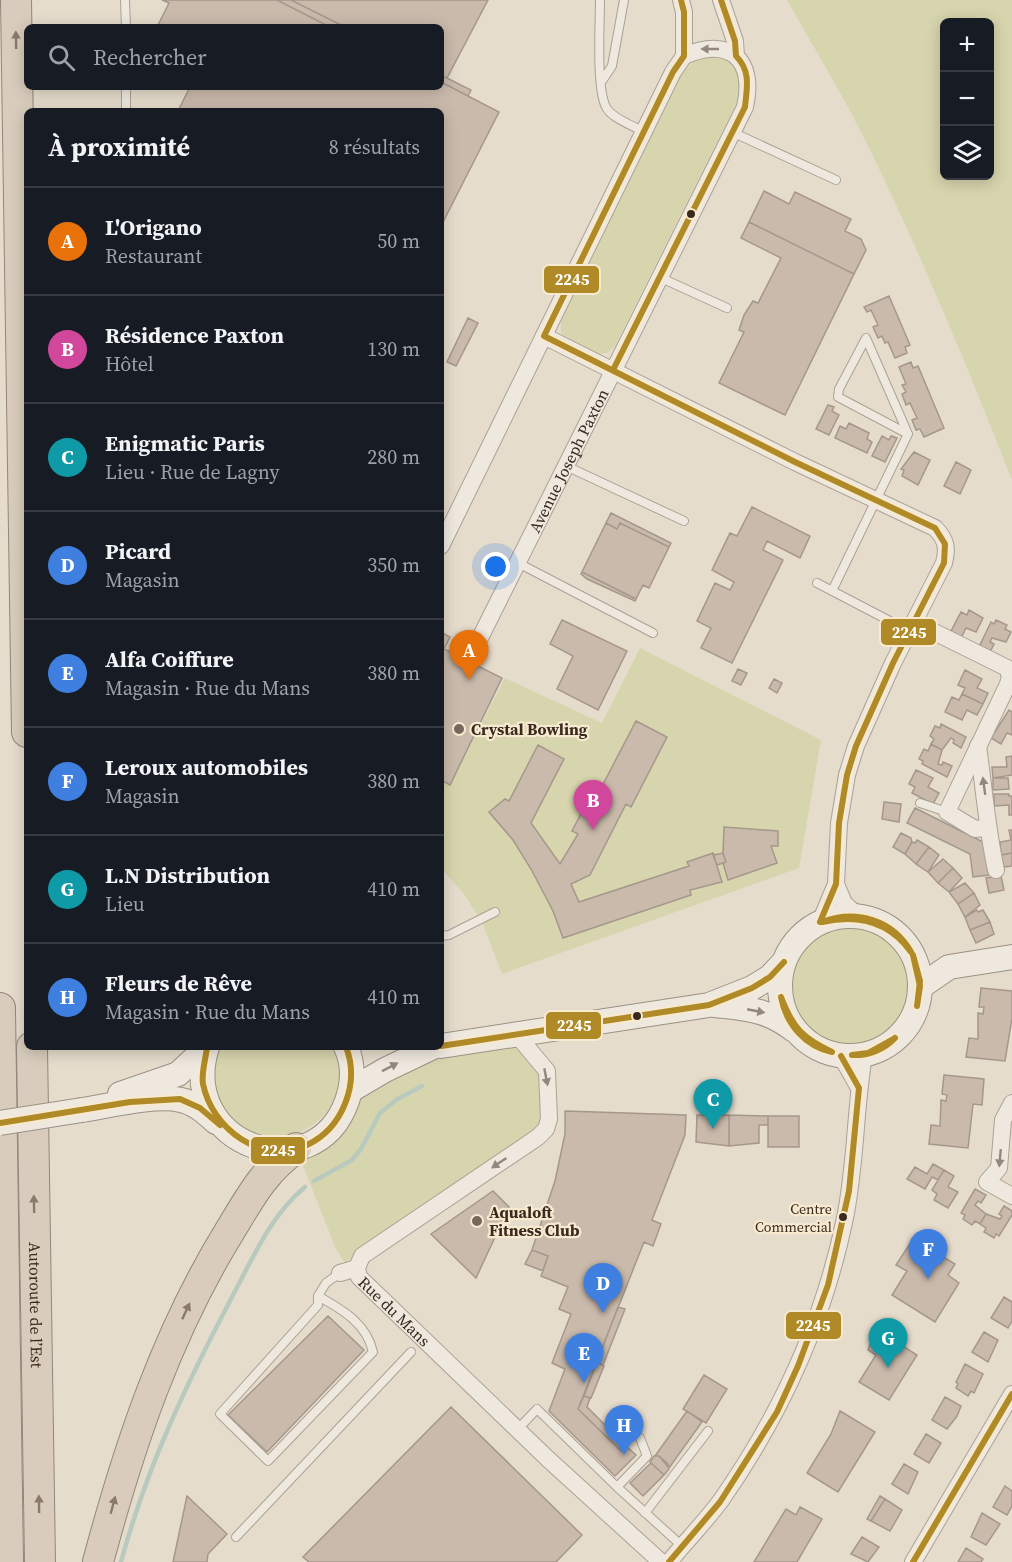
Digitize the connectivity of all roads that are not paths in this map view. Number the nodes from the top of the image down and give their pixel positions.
1 (16, 0) edge
2 (125, 0) edge
3 (600, 0) edge
4 (624, 0) edge
5 (681, 0) edge
6 (721, 0) edge
7 (126, 24) edge
8 (684, 56) junction
9 (736, 56) junction
10 (602, 81) junction
11 (126, 90) edge
12 (126, 108) edge
13 (645, 132) junction
14 (732, 132) junction
15 (836, 180) dead end
16 (660, 277) junction
17 (727, 308) dead end
18 (544, 336) junction
19 (613, 370) junction
20 (24, 434) edge
21 (908, 434) junction
22 (566, 466) junction
23 (876, 500) junction
24 (684, 521) dead end
25 (444, 540) edge
26 (518, 563) junction
27 (817, 583) dead end
28 (832, 591) junction
29 (912, 626) junction
30 (653, 633) dead end
31 (481, 636) dead end
32 (978, 746) junction
33 (920, 803) dead end
34 (947, 812) junction
35 (987, 828) junction
36 (996, 870) dead end
37 (836, 884) junction
38 (495, 912) dead end
39 (858, 916) junction
40 (820, 922) junction
41 (444, 936) edge
42 (912, 953) junction
43 (1012, 957) edge
44 (784, 962) junction
45 (949, 967) junction
46 (920, 987) junction
47 (709, 1005) junction
48 (0, 1008) edge
49 (797, 1032) junction
50 (516, 1034) junction
51 (444, 1046) edge
52 (32, 1050) edge
53 (205, 1050) edge
54 (206, 1050) edge
55 (347, 1050) edge
56 (424, 1050) edge
57 (852, 1056) junction
58 (351, 1090) junction
59 (1012, 1103) edge
60 (81, 1106) junction
61 (0, 1115) edge
62 (0, 1123) edge
63 (220, 1125) junction
64 (296, 1148) junction
65 (1012, 1196) edge
66 (357, 1269) junction
67 (340, 1273) joint
68 (318, 1296) junction
69 (411, 1352) dead end
70 (1012, 1394) edge
71 (517, 1430) junction
72 (708, 1431) dead end
73 (640, 1438) dead end
74 (617, 1488) junction
75 (645, 1513) junction
76 (237, 1538) dead end
77 (682, 1546) junction
78 (8, 1562) edge
79 (40, 1562) edge
80 (98, 1562) edge
81 (661, 1562) edge
82 (669, 1562) edge
83 (913, 1562) edge

20 -> 1 highway
2 - 7 lane
3 - 10 lane
4 - 10 lane
5 - 8 street
6 - 9 street, Avenue Joseph Paxton
9 -> 8 street
8 - 13 street
9 - 14 street, Avenue Joseph Paxton
10 - 13 lane
11 - 12 lane
13 - 18 street
14 - 15 lane
14 - 16 street, Avenue Joseph Paxton
16 - 17 lane
16 - 19 street, Avenue Joseph Paxton
18 - 19 street
18 - 25 street
19 - 22 street, Avenue Joseph Paxton
19 - 23 street
21 - 21 lane
21 - 23 lane
22 - 24 lane
22 - 26 street, Avenue Joseph Paxton
23 - 28 lane
23 - 29 street
26 - 30 lane
26 - 31 street, Avenue Joseph Paxton
27 - 28 lane
28 - 29 lane
29 - 32 street
29 - 37 street
32 - 34 street
35 -> 32 street
33 - 34 lane
34 - 35 street
35 - 36 street
37 - 39 street
37 - 40 street
38 - 41 lane
39 - 40 main road
39 - 42 main road
40 - 44 main road
42 - 45 main road
42 - 46 main road
43 - 45 main road
44 - 47 main road
44 - 49 main road
45 - 46 main road
46 - 57 main road
47 -> 49 main road
47 - 50 main road
48 - 78 highway, Autoroute de l’Est
49 - 57 main road
50 - 51 main road
50 -> 66 street, Rue du Mans
79 -> 52 highway, Autoroute de l’Est
53 - 60 main road
54 - 63 main road
55 - 58 main road
58 -> 56 main road
57 - 77 street
58 - 64 main road
59 -> 65 street
60 - 61 main road
60 - 62 main road, bridge
60 - 63 main road
63 - 64 main road
80 -> 64 highway
66 - 67 street
66 - 71 street, Rue du Mans
67 - 68 lane
68 - 68 lane
69 - 76 lane
70 - 83 street
71 - 74 lane
71 - 81 street, Rue du Mans
72 - 75 lane
73 - 74 lane
74 - 75 lane
75 - 77 lane
77 - 82 street

